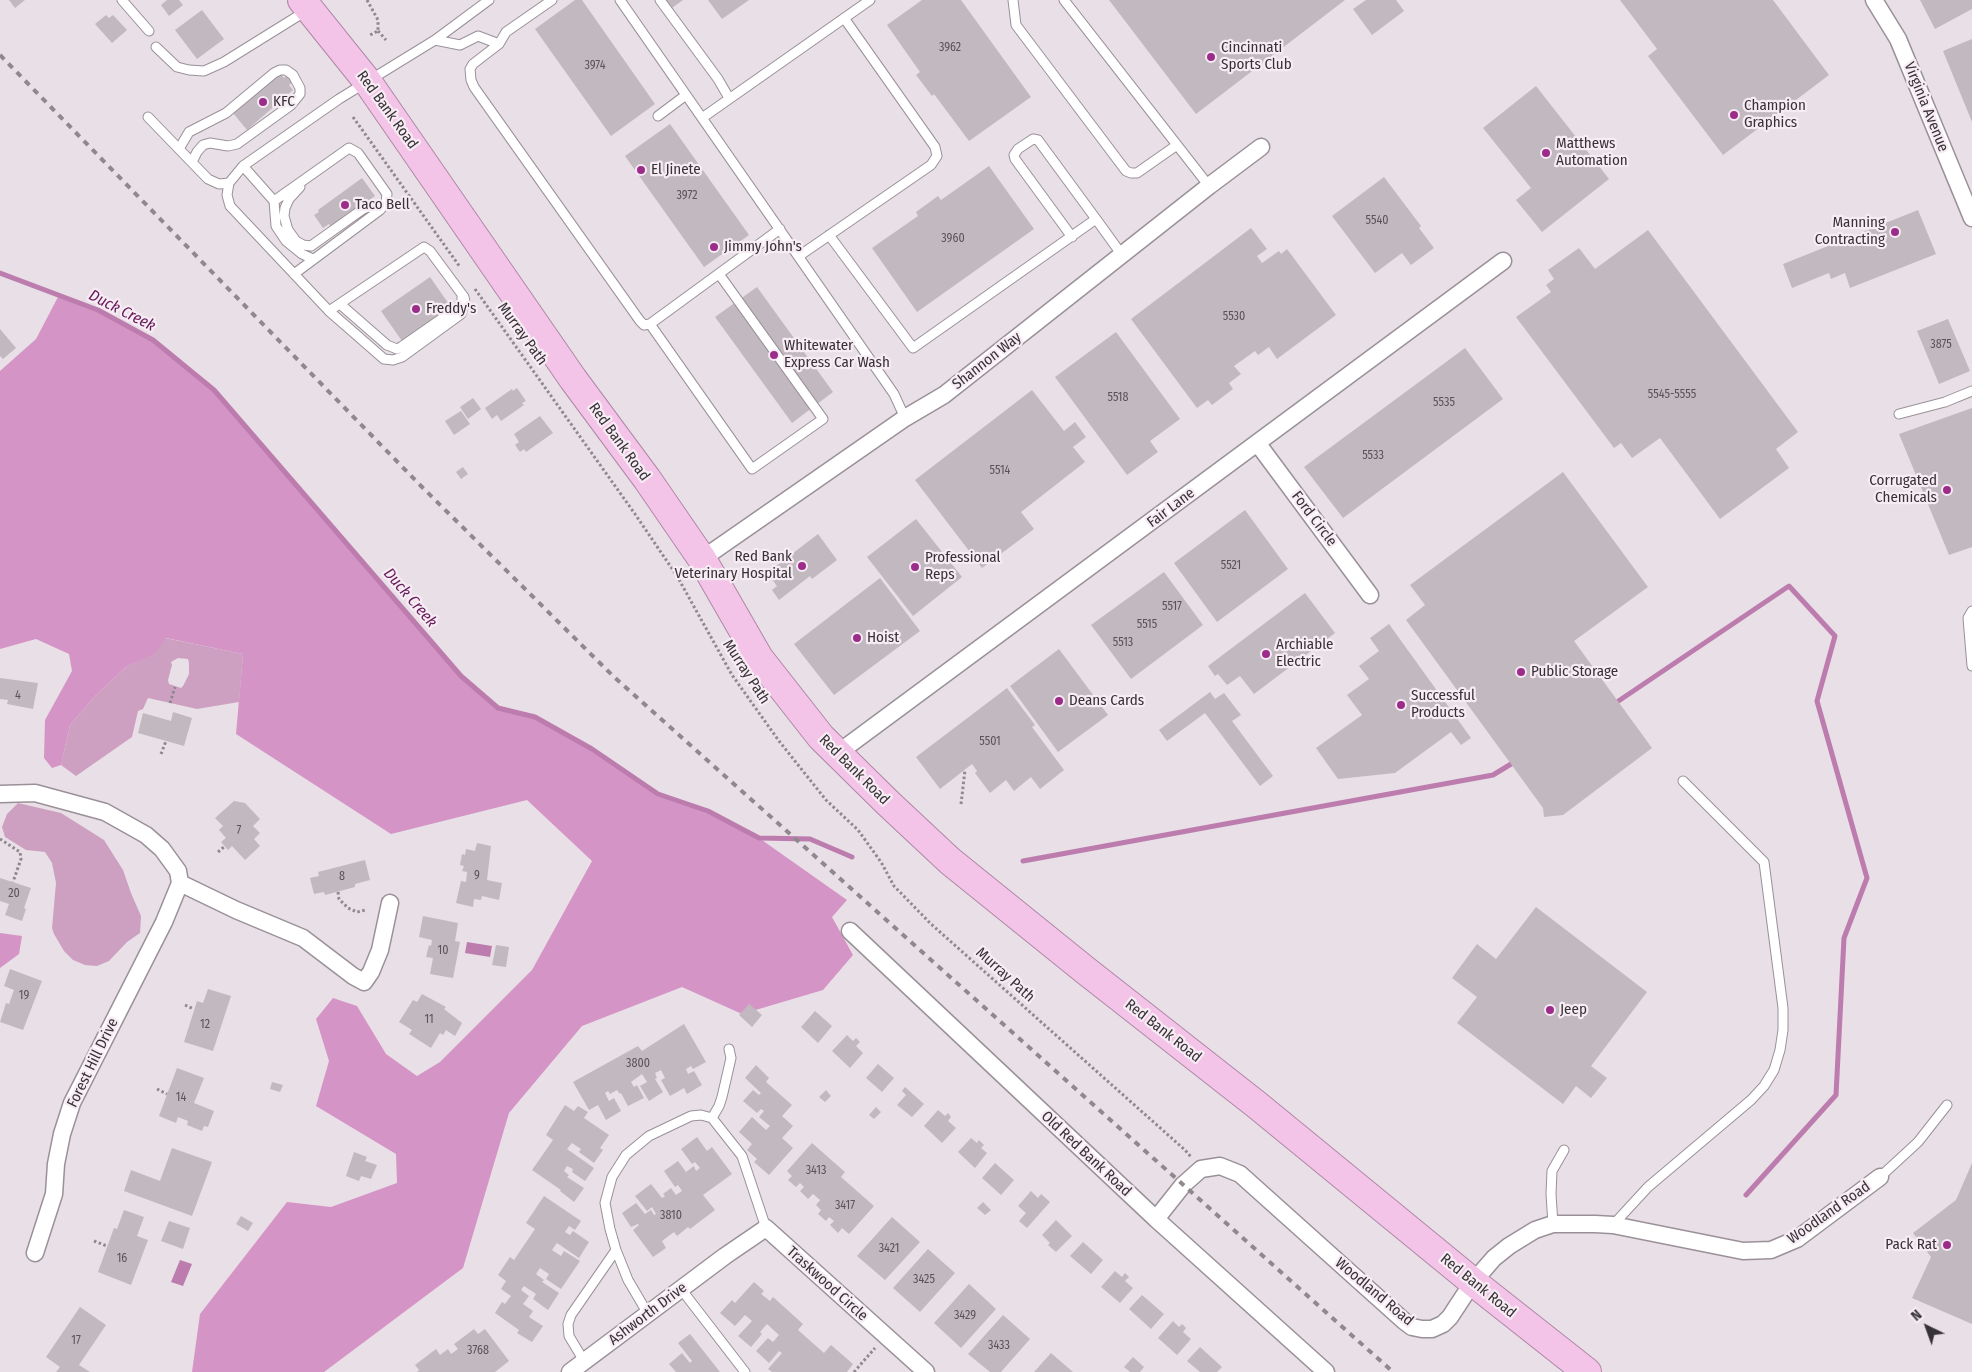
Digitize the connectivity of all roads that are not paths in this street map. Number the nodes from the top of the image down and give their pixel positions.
1 (122, 0) edge
2 (488, 0) edge
3 (552, 0) edge
4 (620, 0) edge
5 (660, 0) edge
6 (870, 0) edge
7 (1013, 0) edge
8 (1064, 0) edge
9 (1874, 0) edge
10 (306, 4) edge
11 (844, 18) junction
12 (149, 31) dead end
13 (435, 40) junction
14 (499, 44) junction
15 (156, 47) dead end
16 (367, 81) junction
17 (686, 95) junction
18 (729, 98) junction
19 (658, 116) dead end
20 (148, 117) dead end
21 (702, 118) junction
22 (1177, 145) junction
23 (1261, 147) dead end
24 (179, 149) junction
25 (192, 162) junction
26 (243, 166) junction
27 (312, 174) junction
28 (229, 183) junction
29 (1209, 186) junction
30 (274, 201) junction
31 (380, 210) junction
32 (1972, 218) edge
33 (1096, 219) junction
34 (780, 229) junction
35 (829, 234) junction
36 (1072, 237) junction
37 (1122, 255) junction
38 (799, 256) junction
39 (313, 259) junction
40 (1503, 261) dead end
41 (294, 274) junction
42 (719, 274) junction
43 (462, 294) junction
44 (340, 304) junction
45 (329, 311) junction
46 (650, 324) junction
47 (1972, 392) edge
48 (1899, 414) dead end
49 (905, 418) junction
50 (1258, 444) junction
51 (702, 559) junction
52 (1370, 594) dead end
53 (1972, 611) edge
54 (1972, 666) edge
55 (838, 753) junction
56 (1683, 781) dead end
57 (0, 794) edge
58 (180, 883) junction
59 (390, 903) dead end
60 (850, 931) dead end
61 (728, 1049) dead end
62 (1947, 1105) dead end
63 (712, 1118) junction
64 (1564, 1150) dead end
65 (1880, 1177) joint
66 (1156, 1219) junction
67 (1554, 1224) junction
68 (1613, 1225) junction
69 (766, 1228) junction
70 (616, 1250) junction
71 (35, 1253) dead end
72 (1473, 1282) junction
73 (681, 1289) junction
74 (648, 1314) junction
75 (584, 1361) junction
76 (570, 1372) edge
77 (745, 1372) edge
78 (926, 1372) edge
79 (1326, 1372) edge
80 (1588, 1372) edge

1 - 12 lane
2 - 13 lane
3 - 14 lane
4 - 17 lane
5 - 18 lane
6 - 11 lane
7 - 22 lane
8 - 22 lane
9 - 32 street, Virginia Avenue
10 - 15 lane
10 - 16 highway, Red Bank Road
11 - 18 lane
11 - 35 lane
13 - 14 lane
13 - 16 lane
14 - 46 lane
16 - 26 lane
16 - 51 highway, Red Bank Road
17 - 19 lane
17 - 21 lane
18 - 21 lane
20 - 24 lane
21 - 34 lane
22 - 29 lane
23 - 29 street, Shannon Way
24 - 25 lane
24 - 25 lane
25 - 28 lane
26 - 28 lane
26 - 30 lane
27 - 30 lane
27 - 31 lane
27 - 31 lane
28 - 41 lane
29 - 37 street, Shannon Way
30 - 39 lane
31 - 39 lane
33 - 36 lane
33 - 36 lane
33 - 37 lane
34 - 38 lane
34 - 42 lane
35 - 36 lane
35 - 38 lane
37 - 49 street, Shannon Way
38 - 49 lane
39 - 41 lane
40 - 50 street, Fair Lane
41 - 45 lane
42 - 46 lane
42 - 46 lane
43 - 44 lane
43 - 44 lane
43 - 45 lane
44 - 45 lane
47 - 48 lane
49 - 51 street, Shannon Way
50 - 52 street, Ford Circle
50 - 55 street, Fair Lane
51 - 55 highway, Red Bank Road
53 - 54 lane
55 - 72 highway, Red Bank Road
56 - 68 lane
57 - 58 street
58 - 59 street
58 - 71 street, Forest Hill Drive
60 - 66 street, Old Red Bank Road
61 - 63 lane
62 - 65 lane
63 - 69 lane
63 - 70 lane
64 - 67 lane
65 - 68 street, Woodland Road
66 - 72 street, Woodland Road
66 - 79 street, Old Red Bank Road
67 - 68 street, Woodland Road
67 - 72 street, Woodland Road
69 - 73 street, Ashworth Drive
69 - 78 street, Traskwood Circle
70 - 74 lane
70 - 75 lane
72 - 80 highway, Red Bank Road
73 - 74 street, Ashworth Drive
73 - 77 lane
74 - 75 street, Ashworth Drive
75 - 76 street, Ashworth Drive

